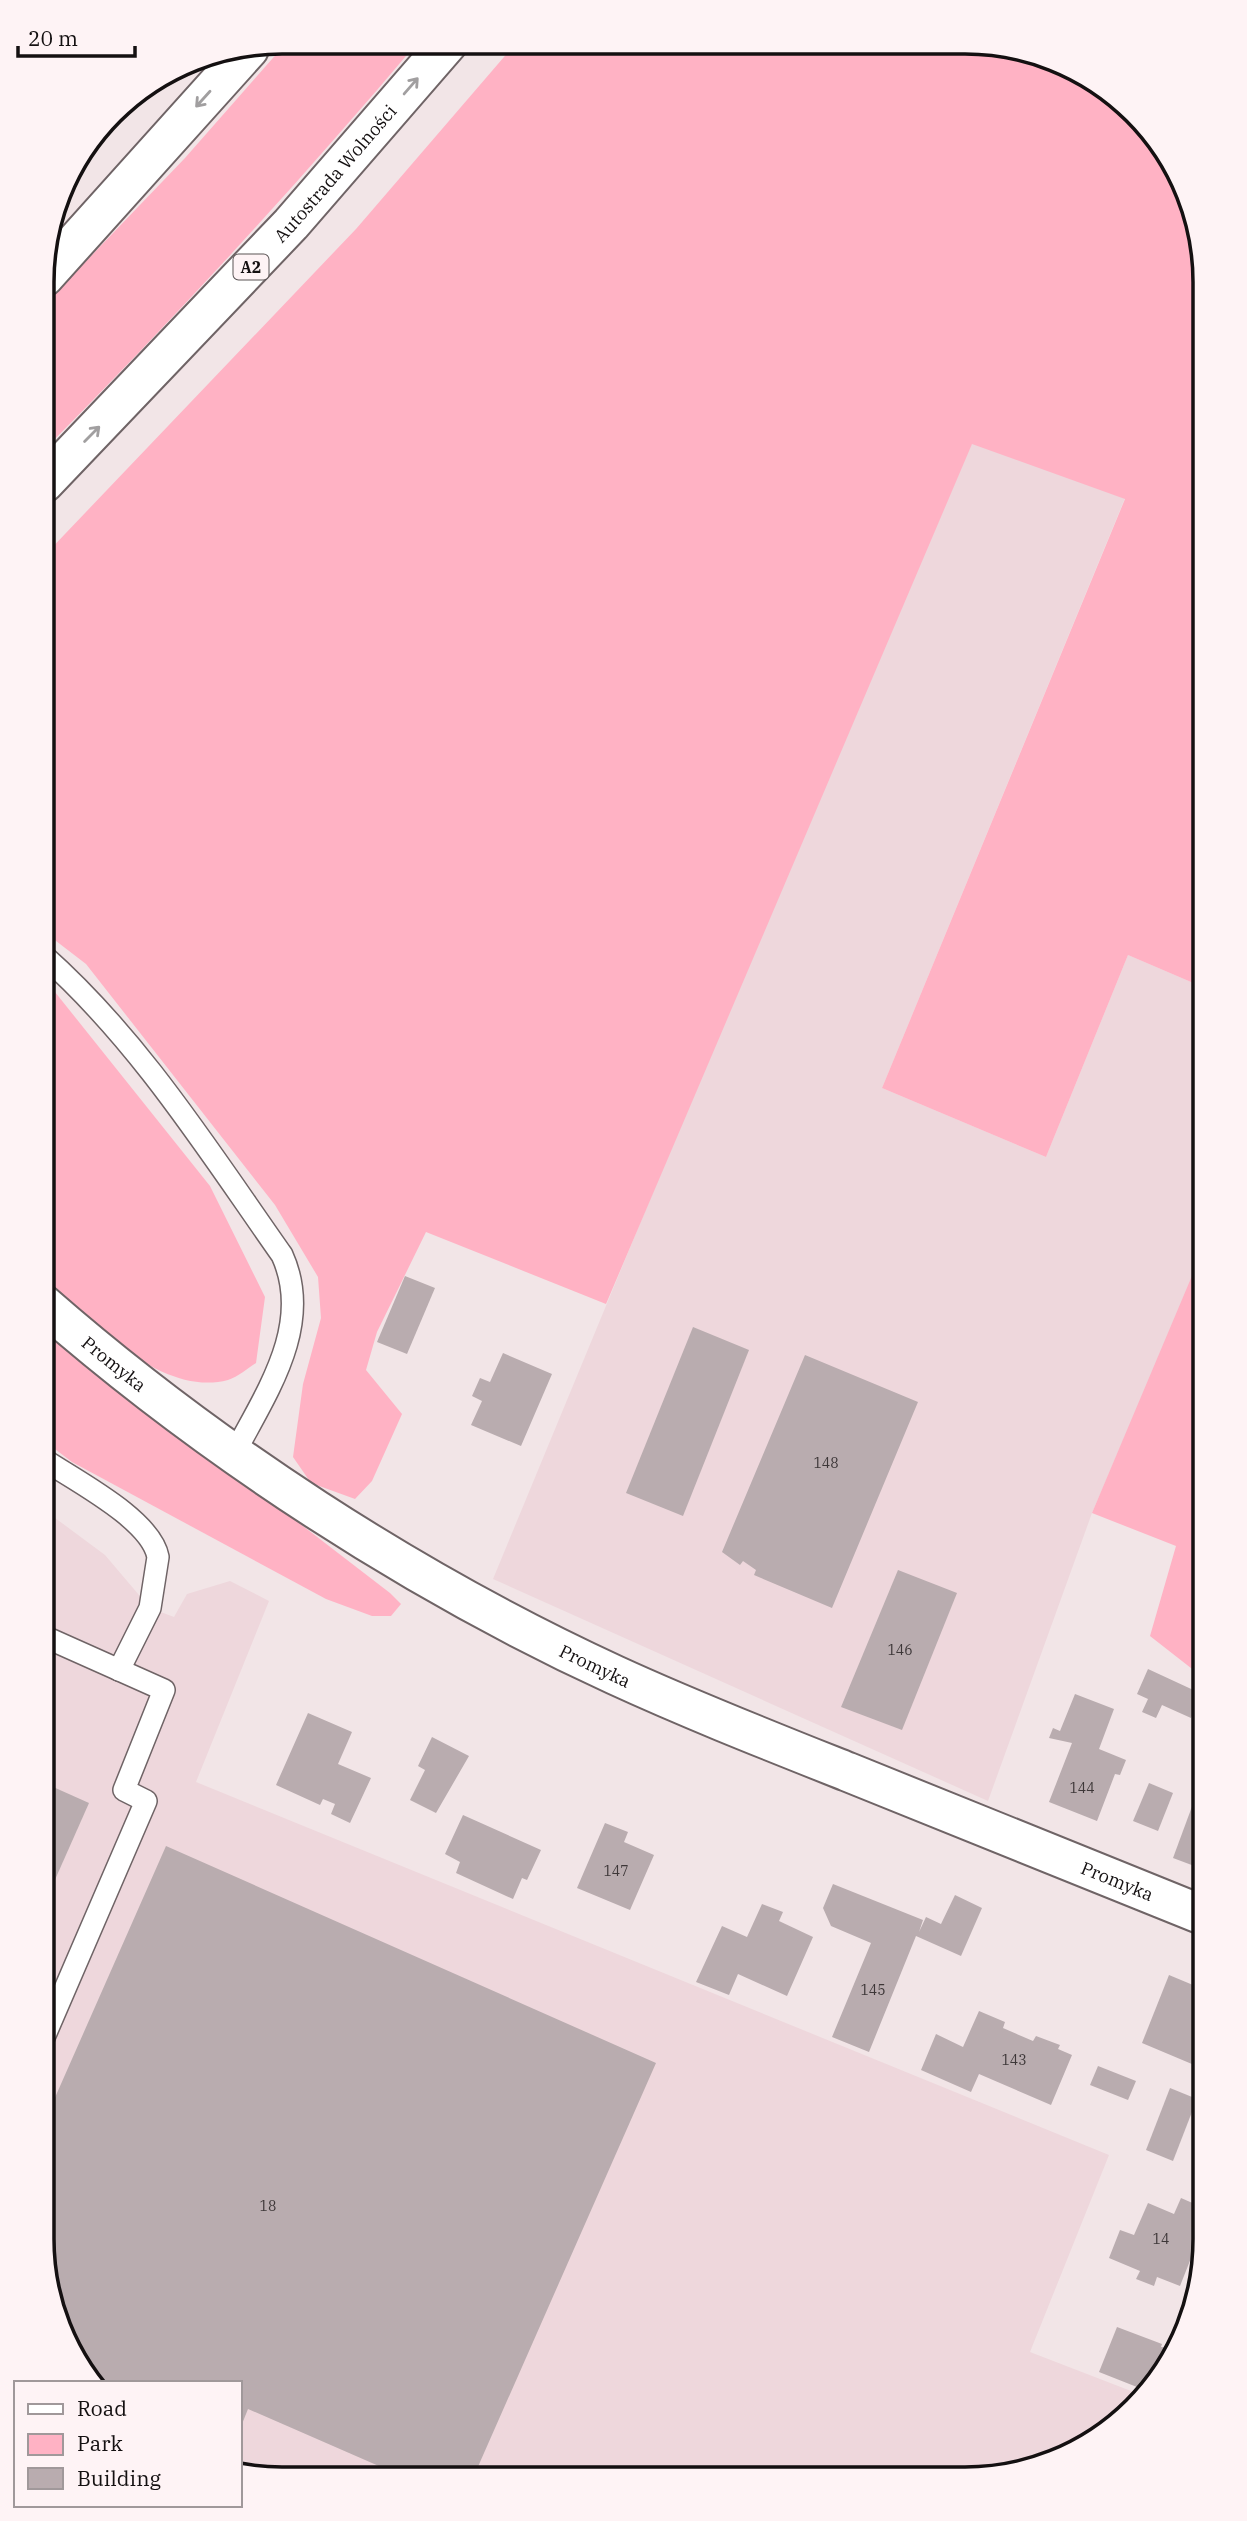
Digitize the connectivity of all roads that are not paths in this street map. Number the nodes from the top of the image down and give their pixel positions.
1 (438, 54) edge
2 (239, 59) edge
3 (55, 265) edge
4 (55, 471) edge
5 (55, 965) edge
6 (54, 1314) edge
7 (234, 1454) junction
8 (54, 1467) edge
9 (54, 1641) edge
10 (119, 1670) junction
11 (1192, 1911) edge
12 (54, 2014) edge

4 -> 1 main road, Autostrada Wolności / A2
2 -> 3 main road
5 - 7 lane
6 - 7 main road, Promyka
7 - 11 main road, Promyka
8 - 10 lane
9 - 10 lane
10 - 12 lane

